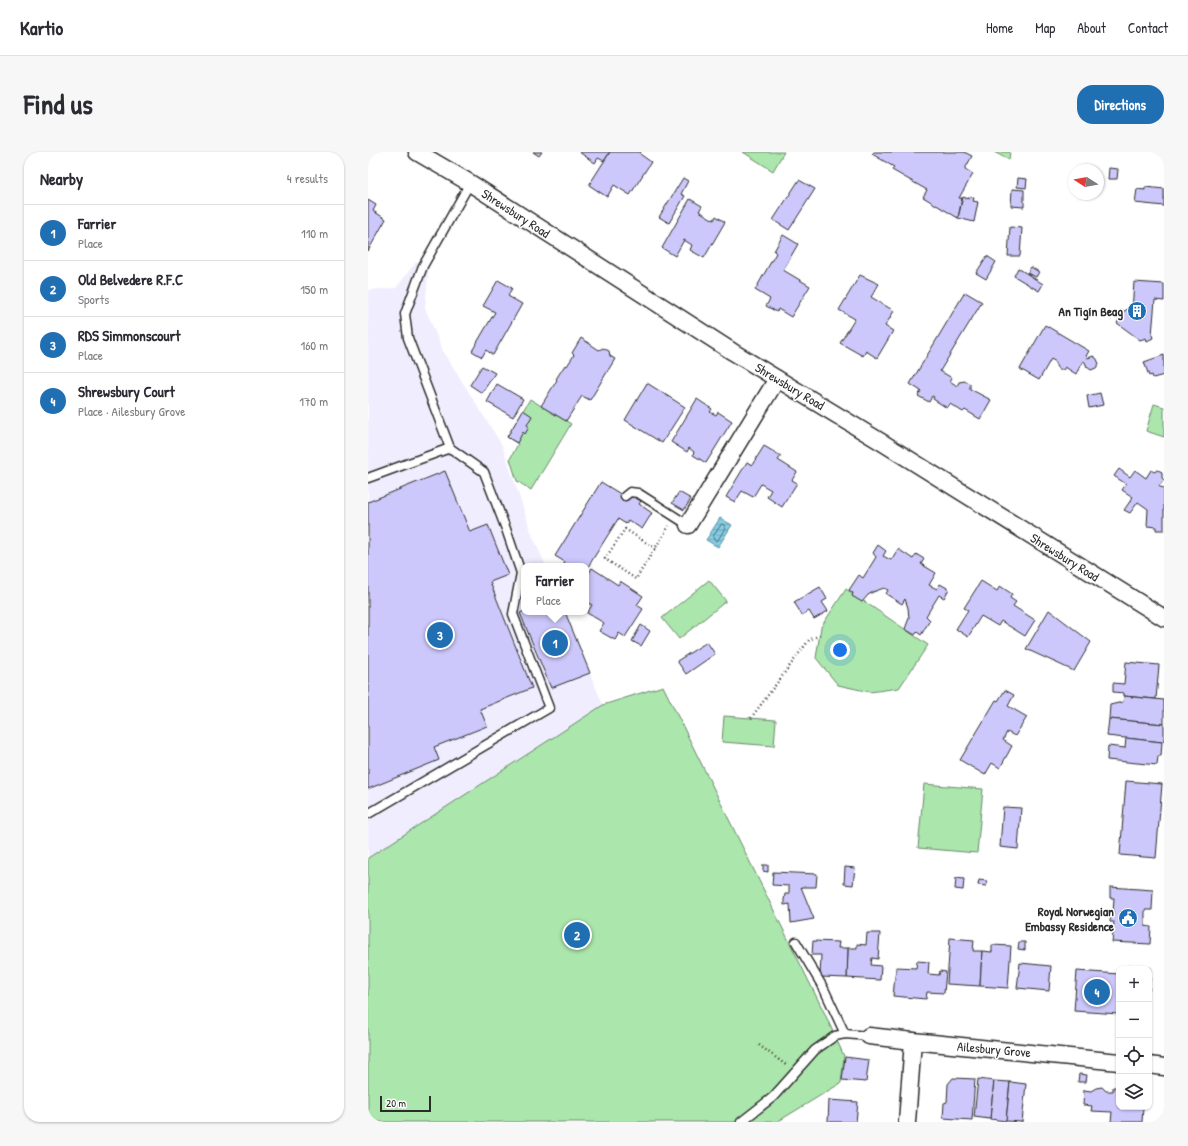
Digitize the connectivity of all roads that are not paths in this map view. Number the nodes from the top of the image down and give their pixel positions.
1 (417, 152) edge
2 (470, 184) junction
3 (777, 379) junction
4 (450, 448) junction
5 (368, 478) edge
6 (625, 496) dead end
7 (682, 521) joint
8 (1164, 618) edge
9 (368, 814) edge
10 (796, 942) dead end
11 (845, 1034) junction
12 (869, 1036) joint
13 (913, 1041) junction
14 (1116, 1062) edge
15 (1152, 1065) edge
16 (1164, 1066) edge
17 (742, 1122) edge
18 (907, 1122) edge

1 - 2 street, Shrewsbury Road
2 - 3 street, Shrewsbury Road
2 - 4 lane
3 - 7 street
3 - 8 street, Shrewsbury Road
4 - 5 lane
4 - 9 lane
6 - 7 lane
10 - 11 lane
11 - 12 lane
11 - 17 lane
12 - 13 street, Ailesbury Grove
13 - 14 street, Ailesbury Grove
13 - 18 street
15 - 16 street

